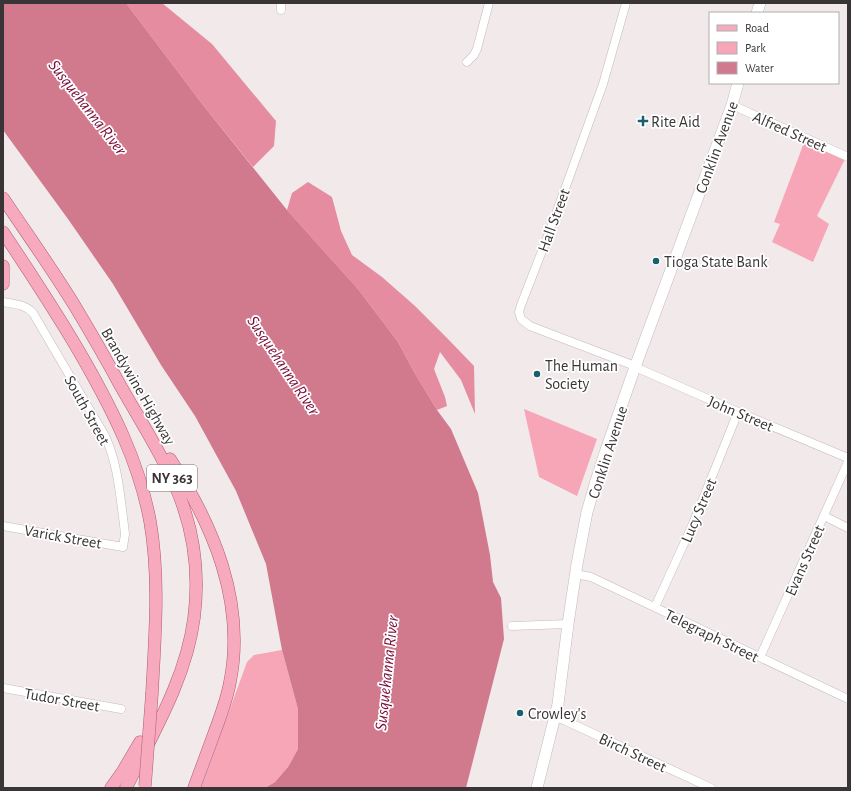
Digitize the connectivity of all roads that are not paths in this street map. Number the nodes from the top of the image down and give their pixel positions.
1 (489, 3) edge
2 (626, 3) edge
3 (468, 62) dead end
4 (738, 84) edge
5 (732, 105) junction
6 (848, 157) edge
7 (3, 198) edge
8 (3, 232) edge
9 (3, 266) edge
10 (3, 284) edge
11 (3, 302) edge
12 (103, 354) junction
13 (635, 367) junction
14 (738, 412) junction
15 (848, 458) edge
16 (848, 462) edge
17 (824, 516) junction
18 (3, 526) edge
19 (848, 528) edge
20 (123, 547) joint
21 (575, 574) junction
22 (655, 607) junction
23 (568, 624) junction
24 (512, 626) dead end
25 (191, 634) junction
26 (760, 657) junction
27 (3, 688) edge
28 (848, 699) edge
29 (121, 709) dead end
30 (555, 717) junction
31 (145, 787) edge
32 (111, 788) edge
33 (126, 788) edge
34 (194, 788) edge
35 (537, 788) edge
36 (711, 788) edge

1 - 3 street
2 - 13 street, Hall Street
4 - 5 main road, Conklin Avenue
5 - 6 street, Alfred Street
5 - 13 main road, Conklin Avenue
7 - 12 main road, Brandywine Highway / NY 363
8 - 31 main road, NY 363, bridge
9 - 10 main road
11 - 20 street, South Street
12 - 25 main road, Brandywine Highway / NY 363
12 - 34 main road
13 - 14 street, John Street
13 - 21 main road, Conklin Avenue
14 - 15 street, John Street
14 - 22 street, Lucy Street
16 - 17 street, Evans Street
17 - 19 street
17 - 26 street, Evans Street
18 - 20 street, Varick Street
21 - 22 street, Telegraph Street
21 - 23 main road, Conklin Avenue
22 - 26 street, Telegraph Street
23 - 24 street
23 - 30 main road, Conklin Avenue
25 - 32 main road
25 - 33 main road, Brandywine Highway / NY 363
26 - 28 street, Telegraph Street
27 - 29 street, Tudor Street
30 - 35 main road, Conklin Avenue
30 - 36 street, Birch Street

